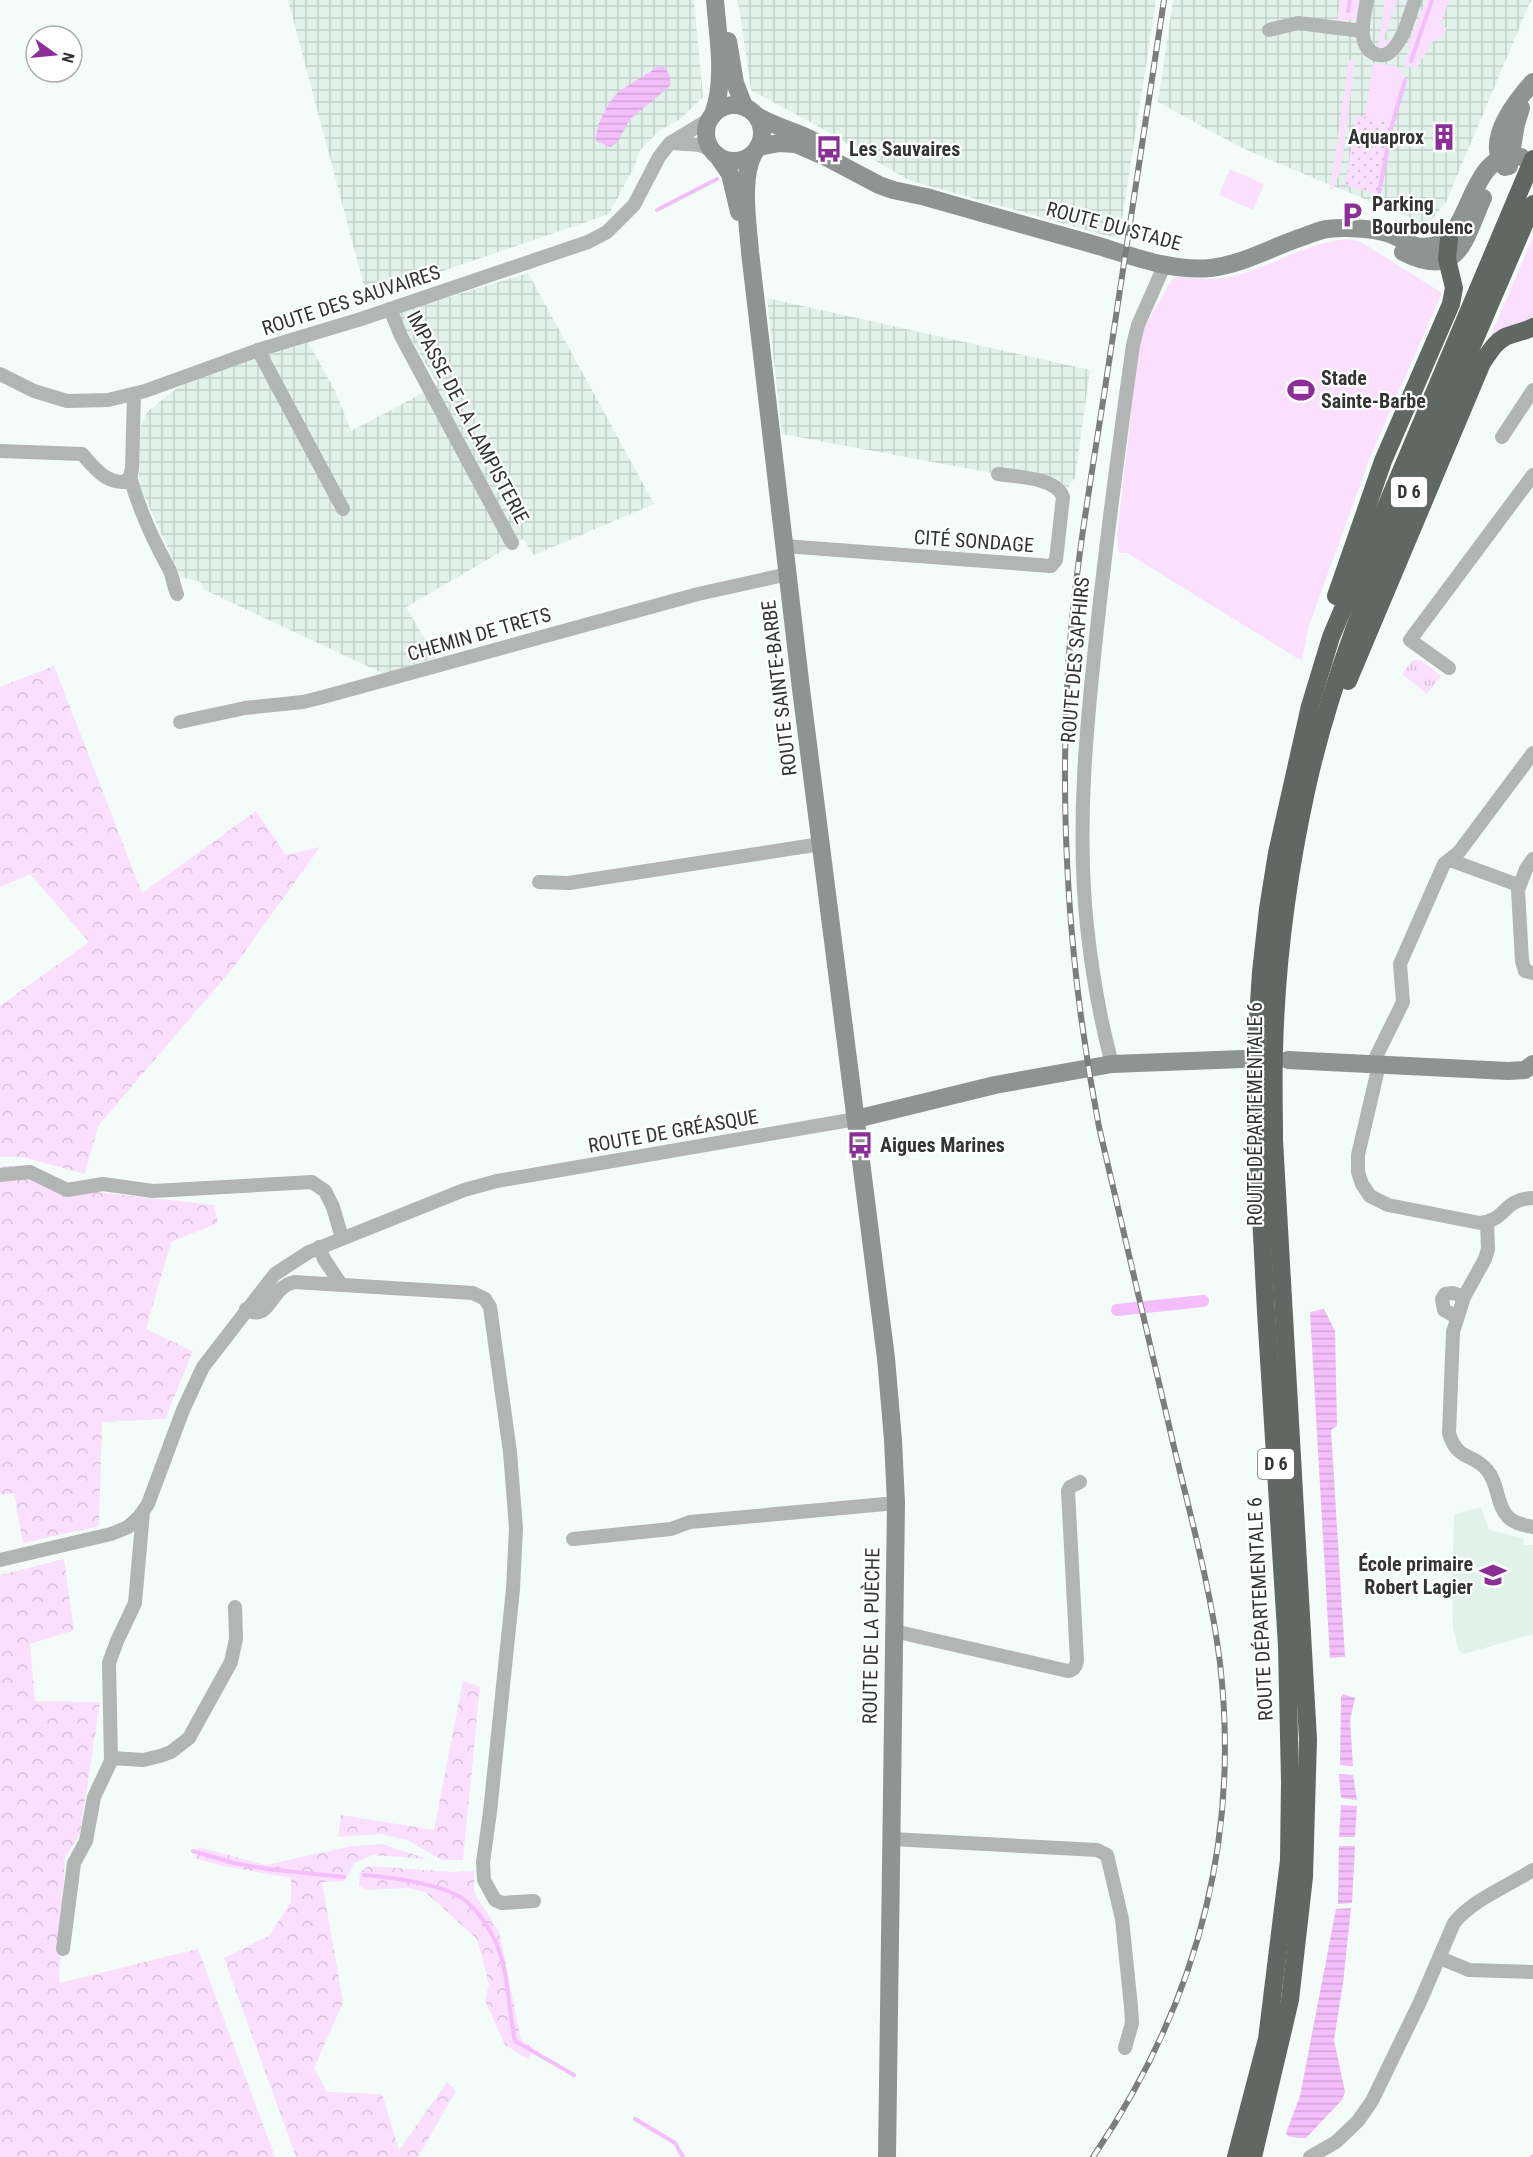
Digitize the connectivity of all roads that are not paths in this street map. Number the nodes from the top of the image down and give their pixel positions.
1 (715, 0) edge
2 (720, 0) edge
3 (1366, 0) edge
4 (1415, 0) edge
5 (1269, 30) dead end
6 (1362, 31) junction
7 (1533, 83) edge
8 (751, 111) junction
9 (711, 117) junction
10 (670, 143) junction
11 (756, 150) junction
12 (715, 153) junction
13 (1515, 162) edge
14 (926, 197) junction
15 (1527, 202) edge
16 (1359, 230) junction
17 (1449, 239) junction
18 (750, 252) junction
19 (1447, 259) junction
20 (1165, 264) junction
21 (390, 309) junction
22 (1530, 331) edge
23 (258, 350) junction
24 (0, 374) edge
25 (1533, 390) edge
26 (134, 394) junction
27 (1502, 437) dead end
28 (0, 451) edge
29 (998, 474) dead end
30 (1533, 476) edge
31 (130, 477) junction
32 (344, 509) dead end
33 (512, 543) dead end
34 (784, 546) junction
35 (788, 574) junction
36 (177, 594) dead end
37 (1449, 668) dead end
38 (180, 722) dead end
39 (1533, 753) edge
40 (1295, 769) junction
41 (1307, 786) junction
42 (821, 844) junction
43 (1455, 856) junction
44 (1533, 859) edge
45 (539, 882) dead end
46 (1518, 885) junction
47 (1528, 971) edge
48 (1243, 1059) dead end
49 (1288, 1060) dead end
50 (1112, 1064) junction
51 (1376, 1065) junction
52 (1532, 1066) edge
53 (856, 1119) junction
54 (0, 1175) edge
55 (1533, 1198) edge
56 (1487, 1222) junction
57 (342, 1238) junction
58 (319, 1247) junction
59 (340, 1283) junction
60 (1464, 1298) junction
61 (246, 1309) junction
62 (1457, 1317) junction
63 (1080, 1482) dead end
64 (896, 1503) junction
65 (143, 1512) junction
66 (1533, 1527) edge
67 (573, 1539) dead end
68 (0, 1560) edge
69 (235, 1607) dead end
70 (894, 1631) junction
71 (111, 1758) junction
72 (892, 1839) junction
73 (1533, 1870) edge
74 (534, 1901) dead end
75 (63, 1949) dead end
76 (1440, 1958) junction
77 (1533, 1972) edge
78 (1125, 2048) dead end
79 (887, 2157) edge
80 (1236, 2157) edge
81 (1253, 2157) edge
82 (1310, 2157) edge

1 - 9 main road
2 - 8 main road
3 - 6 street
4 - 6 street
5 - 6 street
7 - 13 main road
8 - 9 main road
8 - 11 main road
8 - 14 main road, ROUTE DU STADE
9 - 10 street, ROUTE DES SAUVAIRES
9 - 12 main road
10 - 12 street
10 - 21 street, ROUTE DES SAUVAIRES
11 - 12 main road
11 - 14 main road, ROUTE DU STADE
11 - 18 main road, ROUTE SAINTE-BARBE
12 - 18 main road, ROUTE SAINTE-BARBE
13 - 15 highway, D 6, bridge
13 - 17 main road
13 - 19 main road
14 - 20 main road, ROUTE DU STADE
15 - 40 highway, D 6
15 - 41 highway, D 6
16 - 17 main road, ROUTE DU STADE
16 - 19 main road, ROUTE DU STADE
16 - 20 main road, ROUTE DU STADE
17 - 19 highway
18 - 34 main road, ROUTE SAINTE-BARBE
19 - 40 highway
20 - 50 street, ROUTE DES SAPHIRS
21 - 23 street, ROUTE DES SAUVAIRES
21 - 33 street, IMPASSE DE LA LAMPISTERIE
22 - 41 highway
23 - 26 street, ROUTE DES SAUVAIRES
23 - 32 street
24 - 26 street, ROUTE DES SAUVAIRES
25 - 27 street
26 - 31 street
28 - 31 street
29 - 34 street, CITÉ SONDAGE
30 - 37 street
31 - 36 street
34 - 35 main road, ROUTE SAINTE-BARBE
35 - 38 street, CHEMIN DE TRETS
35 - 42 main road, ROUTE SAINTE-BARBE
39 - 43 street
40 - 80 highway, ROUTE DÉPARTEMENTALE 6 / D 6
41 - 81 highway, ROUTE DÉPARTEMENTALE 6 / D 6
42 - 45 street
42 - 53 main road, ROUTE SAINTE-BARBE
43 - 46 street
43 - 51 street
44 - 46 street
46 - 47 street
48 - 50 main road
49 - 51 main road
50 - 53 main road
51 - 52 main road
51 - 56 street
53 - 57 street, ROUTE DE GRÉASQUE
53 - 64 main road, ROUTE DE LA PUÈCHE
54 - 57 street
55 - 56 street
56 - 60 street
57 - 58 street, ROUTE DE GRÉASQUE
58 - 59 street
58 - 61 street, ROUTE DE GRÉASQUE
59 - 61 street
59 - 74 street
60 - 62 street
60 - 62 street
61 - 65 street, ROUTE DE GRÉASQUE
62 - 66 street
63 - 70 street
64 - 67 street
64 - 70 main road, ROUTE DE LA PUÈCHE
65 - 68 street
65 - 71 street
69 - 71 street
70 - 72 main road, ROUTE DE LA PUÈCHE
71 - 75 street
72 - 78 street
72 - 79 main road, ROUTE DE LA PUÈCHE
73 - 76 street
76 - 77 street
76 - 82 street

